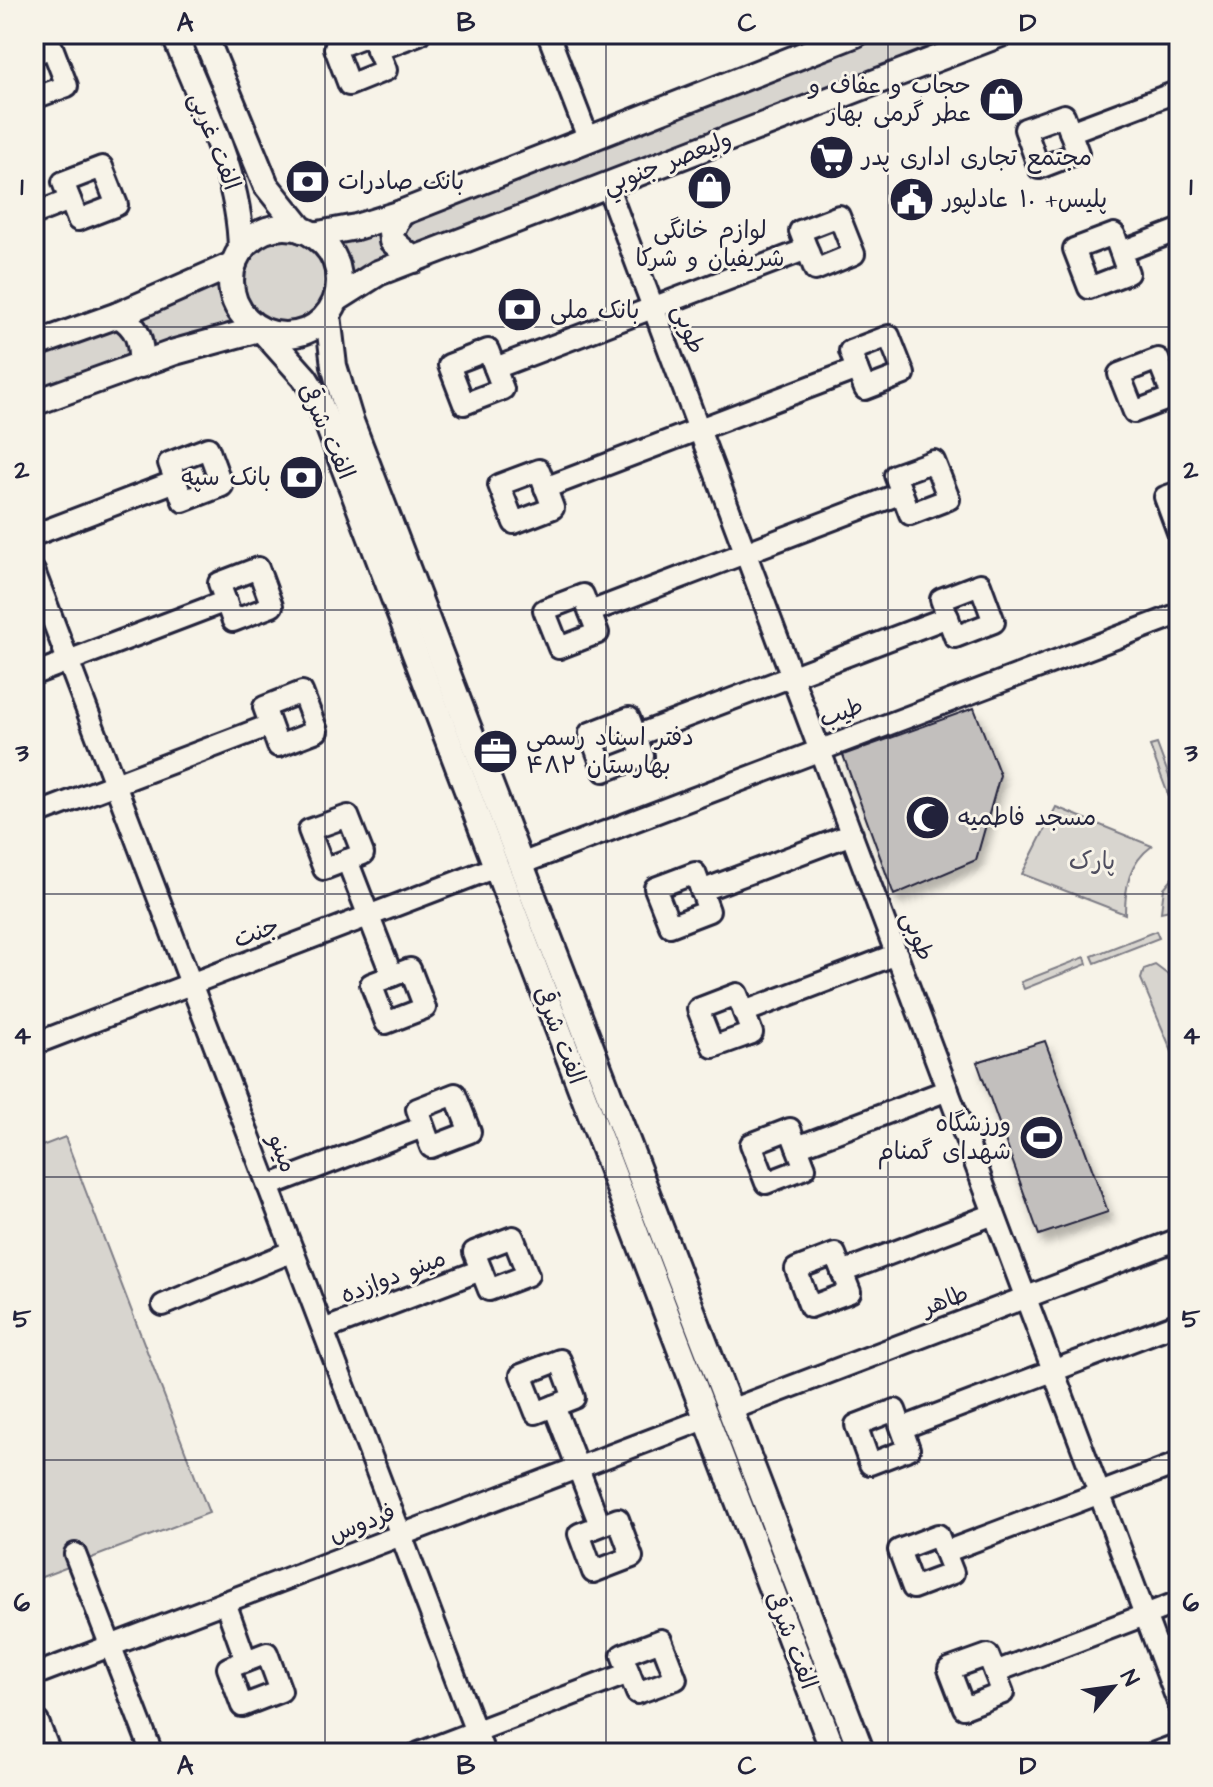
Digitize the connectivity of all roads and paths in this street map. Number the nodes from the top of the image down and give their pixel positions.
1 (174, 34) edge
2 (204, 34) edge
3 (419, 34) edge
4 (548, 34) edge
5 (856, 34) edge
6 (1001, 34) edge
7 (377, 50) dead end
8 (34, 54) edge
9 (1179, 91) edge
10 (34, 98) edge
11 (1070, 132) dead end
12 (588, 138) junction
13 (607, 185) junction
14 (70, 200) dead end
15 (401, 213) junction
16 (34, 214) edge
17 (1179, 230) edge
18 (308, 232) junction
19 (807, 249) dead end
20 (1121, 252) dead end
21 (237, 257) junction
22 (414, 260) junction
23 (332, 307) junction
24 (654, 308) junction
25 (118, 315) junction
26 (261, 330) junction
27 (34, 345) edge
28 (141, 365) junction
29 (495, 368) dead end
30 (857, 369) dead end
31 (34, 403) edge
32 (699, 429) junction
33 (176, 481) dead end
34 (545, 488) dead end
35 (1179, 492) edge
36 (902, 493) dead end
37 (34, 535) edge
38 (1179, 535) edge
39 (746, 553) junction
40 (34, 571) edge
41 (226, 601) dead end
42 (590, 612) dead end
43 (1179, 614) edge
44 (948, 617) dead end
45 (68, 661) junction
46 (34, 674) edge
47 (792, 676) junction
48 (270, 725) dead end
49 (635, 736) dead end
50 (819, 748) junction
51 (115, 784) junction
52 (34, 815) edge
53 (852, 834) junction
54 (347, 860) dead end
55 (523, 863) junction
56 (496, 867) junction
57 (701, 891) dead end
58 (369, 916) junction
59 (897, 954) junction
60 (392, 976) dead end
61 (191, 984) junction
62 (744, 1012) dead end
63 (34, 1044) edge
64 (948, 1090) junction
65 (423, 1127) dead end
66 (797, 1147) dead end
67 (268, 1186) junction
68 (994, 1214) junction
69 (1179, 1239) edge
70 (293, 1251) junction
71 (481, 1270) dead end
72 (842, 1272) dead end
73 (1026, 1298) junction
74 (163, 1305) dead end
75 (1179, 1323) edge
76 (323, 1330) junction
77 (1053, 1370) junction
78 (554, 1406) dead end
79 (719, 1414) junction
80 (902, 1428) dead end
81 (1179, 1463) edge
82 (578, 1468) junction
83 (1099, 1493) junction
84 (600, 1525) dead end
85 (401, 1535) junction
86 (945, 1552) dead end
87 (75, 1554) dead end
88 (225, 1602) junction
89 (1179, 1602) edge
90 (1145, 1615) junction
91 (112, 1646) junction
92 (246, 1661) dead end
93 (995, 1672) dead end
94 (629, 1673) dead end
95 (34, 1675) edge
96 (1179, 1705) edge
97 (34, 1724) edge
98 (476, 1731) junction
99 (1179, 1744) edge
100 (50, 1753) edge
101 (152, 1753) edge
102 (419, 1753) edge
103 (484, 1753) edge
104 (834, 1753) edge
105 (862, 1753) edge
106 (1155, 1753) edge

1 - 21 main road, الفت غربی
2 - 18 main road, الفت غربی
3 - 7 street
4 - 12 street
5 - 12 main road
6 - 13 main road, وليعصر جنوبي
8 - 10 street
9 - 11 street
12 - 15 main road
13 - 22 main road, وليعصر جنوبي
13 - 24 street, طوبی
14 - 16 street
15 - 18 main road
15 - 22 main road
17 - 20 street
18 - 21 main road
18 - 23 main road
19 - 24 street
21 - 25 main road
21 - 26 main road
22 - 23 main road, وليعصر جنوبي
23 - 26 main road
23 - 55 main road, الفت شرقی
24 - 29 street
24 - 32 street, طوبی
25 - 27 main road
25 - 28 main road
26 - 28 main road
26 - 56 main road, الفت شرقی
28 - 31 main road
30 - 32 street
32 - 34 street
32 - 39 street, طوبی
33 - 37 street
35 - 38 street
36 - 39 street
39 - 42 street
39 - 47 street, طوبی
40 - 45 street, مینو
41 - 45 street
43 - 50 street, طیب
44 - 47 street
45 - 46 street
45 - 51 street, مینو
47 - 49 street
47 - 50 street, طوبی
48 - 51 street
50 - 53 street, طوبی
50 - 55 street, طیب
51 - 52 street
51 - 61 street, مینو
53 - 57 street
53 - 59 street, طوبی
54 - 58 street
55 - 79 main road, الفت شرقی
56 - 58 street, جنت
56 - 79 main road, الفت شرقی
58 - 60 street
58 - 61 street, جنت
59 - 62 street
59 - 64 street, طوبی
61 - 63 street, جنت
61 - 67 street, مینو
64 - 66 street
64 - 68 street, طوبی
65 - 67 street
67 - 70 street, مینو
68 - 72 street
68 - 73 street, طوبی
69 - 73 street, طاهر
70 - 74 street
70 - 76 street, مینو
71 - 76 street, مینو دوازده
73 - 77 street, طوبی
73 - 79 street, طاهر
75 - 77 street
76 - 85 street, مینو
77 - 80 street
77 - 83 street, طوبی
78 - 82 street
79 - 82 street, فردوس
79 - 104 main road, الفت شرقی
79 - 105 main road, الفت شرقی
81 - 83 street
82 - 84 street
82 - 85 street, فردوس
83 - 86 street
83 - 90 street, طوبی
85 - 88 street, فردوس
85 - 98 street, مینو
87 - 91 street
88 - 91 street, فردوس
88 - 92 street
89 - 90 street
90 - 93 street
90 - 96 street, طوبی
91 - 95 street, فردوس
91 - 101 street
94 - 98 street
97 - 100 street
98 - 102 street
98 - 103 street, مینو
99 - 106 street

